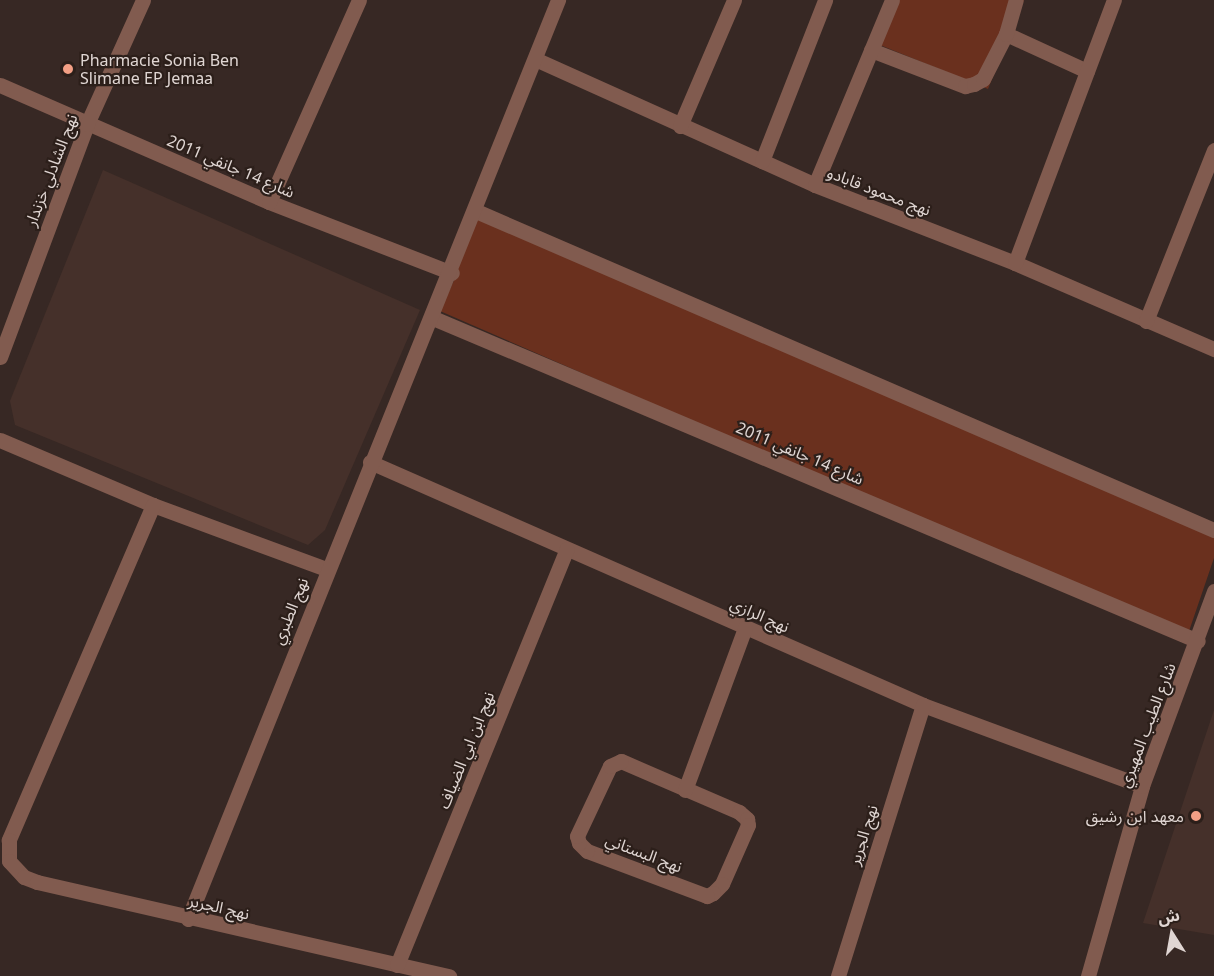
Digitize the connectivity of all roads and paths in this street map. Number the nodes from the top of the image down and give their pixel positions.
1 (143, 0) edge
2 (359, 0) edge
3 (558, 0) edge
4 (734, 0) edge
5 (825, 0) edge
6 (892, 0) edge
7 (1016, 0) edge
8 (1113, 0) edge
9 (1006, 34) junction
10 (872, 50) junction
11 (535, 59) junction
12 (1087, 71) junction
13 (0, 85) edge
14 (87, 124) junction
15 (680, 126) junction
16 (1214, 150) edge
17 (762, 161) junction
18 (815, 185) junction
19 (269, 202) junction
20 (476, 211) junction
21 (1015, 262) junction
22 (452, 273) junction
23 (433, 318) junction
24 (1146, 321) junction
25 (1214, 349) edge
26 (0, 357) edge
27 (0, 440) edge
28 (370, 462) junction
29 (153, 506) junction
30 (1214, 530) edge
31 (567, 549) junction
32 (326, 569) junction
33 (1214, 591) edge
34 (745, 628) junction
35 (1198, 640) junction
36 (923, 705) junction
37 (1142, 786) junction
38 (685, 790) junction
39 (188, 919) junction
40 (397, 965) junction
41 (449, 976) edge
42 (838, 976) edge
43 (1088, 976) edge

1 - 14 street, نهج الشادلي خزندار
2 - 19 street
3 - 11 street
4 - 15 street
5 - 17 street
6 - 10 street
7 - 9 street
8 - 12 street
9 - 10 street
9 - 12 street
10 - 18 street
11 - 15 street, نهج محمود قابادو
11 - 20 street
12 - 21 street
13 - 14 street, شارع 14 جانفي 2011
14 - 19 street, شارع 14 جانفي 2011
14 - 26 street, نهج الشادلي خزندار
15 - 17 street, نهج محمود قابادو
16 - 24 street
17 - 18 street, نهج محمود قابادو
18 - 21 street, نهج محمود قابادو
19 - 22 street, شارع 14 جانفي 2011
20 - 22 street
20 - 30 street
21 - 24 street, نهج محمود قابادو
22 - 23 street
23 - 28 street, نهج الطبري
23 - 35 street, شارع 14 جانفي 2011
24 - 25 street, نهج محمود قابادو
27 - 29 street
28 - 31 street, نهج الرازي
28 - 32 street, نهج الطبري
29 - 32 street
29 - 39 street, نهج الجرير
31 - 34 street, نهج الرازي
31 - 40 street, نهج ابن ابي الضياف
32 - 39 street, نهج الطبري
33 - 35 street, شارع الطيب المهيري
34 - 36 street, نهج الرازي
34 - 38 street
35 - 37 street, شارع الطيب المهيري
36 - 37 street, نهج الرازي
36 - 42 street, نهج الجرير
37 - 43 street, شارع الطيب المهيري
38 - 38 street, نهج البستاني
39 - 40 street, نهج الجرير
40 - 41 street, نهج الجرير

